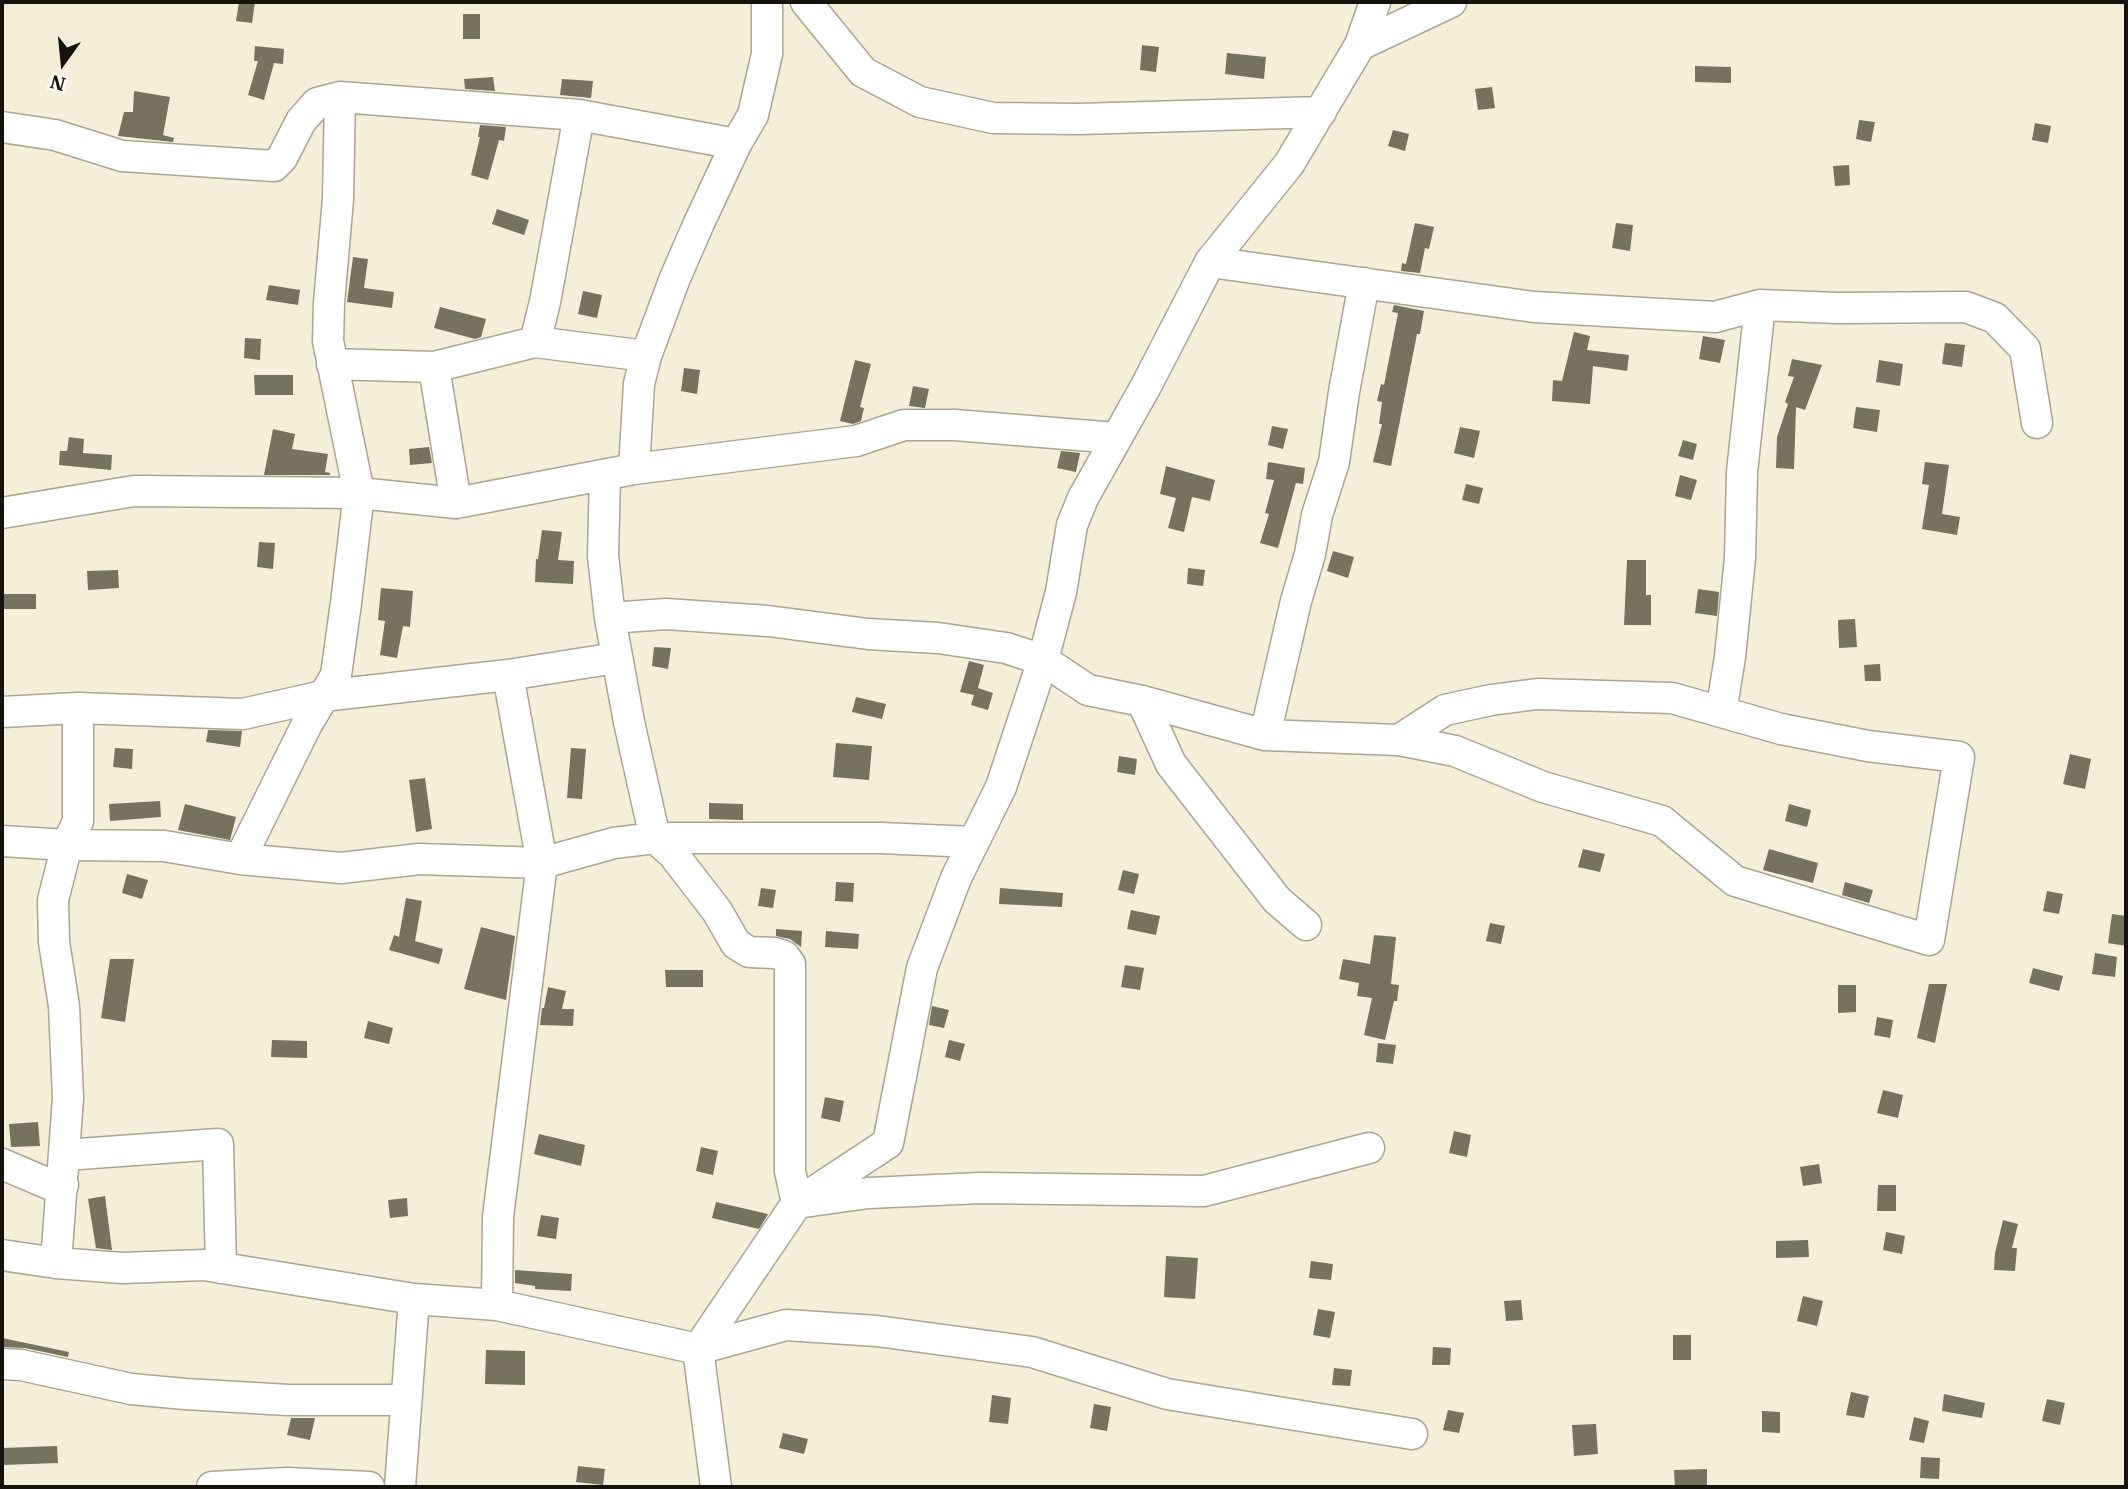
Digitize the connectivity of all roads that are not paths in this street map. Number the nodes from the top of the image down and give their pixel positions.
1 (767, 2) edge
2 (806, 2) edge
3 (1376, 2) edge
4 (1451, 2) edge
5 (1360, 45) junction
6 (340, 97) junction
7 (1321, 112) junction
8 (579, 115) junction
9 (2, 127) edge
10 (736, 145) junction
11 (1210, 262) junction
12 (1364, 284) junction
13 (1760, 305) junction
14 (535, 342) junction
15 (646, 356) junction
16 (332, 364) junction
17 (433, 367) junction
18 (2037, 423) dead end
19 (1116, 439) junction
20 (635, 469) junction
21 (605, 475) junction
22 (359, 493) junction
23 (456, 503) junction
24 (2, 513) edge
25 (610, 618) junction
26 (616, 658) junction
27 (1043, 660) junction
28 (508, 675) junction
29 (323, 696) junction
30 (1142, 701) junction
31 (78, 708) junction
32 (2, 712) edge
33 (1721, 712) junction
34 (1265, 734) junction
35 (1399, 740) junction
36 (655, 838) junction
37 (2, 841) edge
38 (974, 842) junction
39 (67, 845) junction
40 (240, 859) junction
41 (542, 863) junction
42 (1306, 926) dead end
43 (1369, 1148) dead end
44 (65, 1155) junction
45 (2, 1164) edge
46 (63, 1185) junction
47 (797, 1203) junction
48 (2, 1255) edge
49 (56, 1263) junction
50 (221, 1268) junction
51 (414, 1299) junction
52 (497, 1305) junction
53 (698, 1349) junction
54 (2, 1364) edge
55 (406, 1400) junction
56 (1412, 1434) dead end
57 (212, 1487) edge
58 (369, 1487) edge
59 (400, 1487) edge
60 (716, 1487) edge

1 - 10 street
2 - 7 street
3 - 5 street
4 - 5 street
5 - 7 street
6 - 8 street
6 - 9 street
6 - 16 street
7 - 11 street
8 - 10 street
8 - 14 street
10 - 15 street
11 - 12 street
11 - 19 street
12 - 13 street
12 - 34 street
13 - 18 street
13 - 33 street
14 - 15 street
14 - 17 street
15 - 20 street
16 - 17 street
16 - 22 street
17 - 23 street
19 - 20 street
19 - 27 street
20 - 21 street
21 - 23 street
21 - 25 street
22 - 23 street
22 - 24 street
22 - 29 street
25 - 26 street
25 - 27 street
26 - 28 street
26 - 36 street
27 - 30 street
27 - 38 street
28 - 29 street
28 - 41 street
29 - 31 street
29 - 40 street
30 - 34 street
30 - 42 street
31 - 32 street
31 - 39 street
33 - 35 street
33 - 35 street
34 - 35 street
36 - 38 street
36 - 41 street
36 - 47 street
37 - 39 street
38 - 47 street
39 - 40 street
39 - 44 street
40 - 41 street
41 - 52 street
43 - 47 street
44 - 46 street
44 - 50 street
45 - 46 street
46 - 49 street
47 - 53 street
48 - 49 street
49 - 50 street
50 - 51 street
51 - 52 street
51 - 55 street
52 - 53 street
53 - 56 street
53 - 60 street
54 - 55 street
55 - 59 street
57 - 58 street

